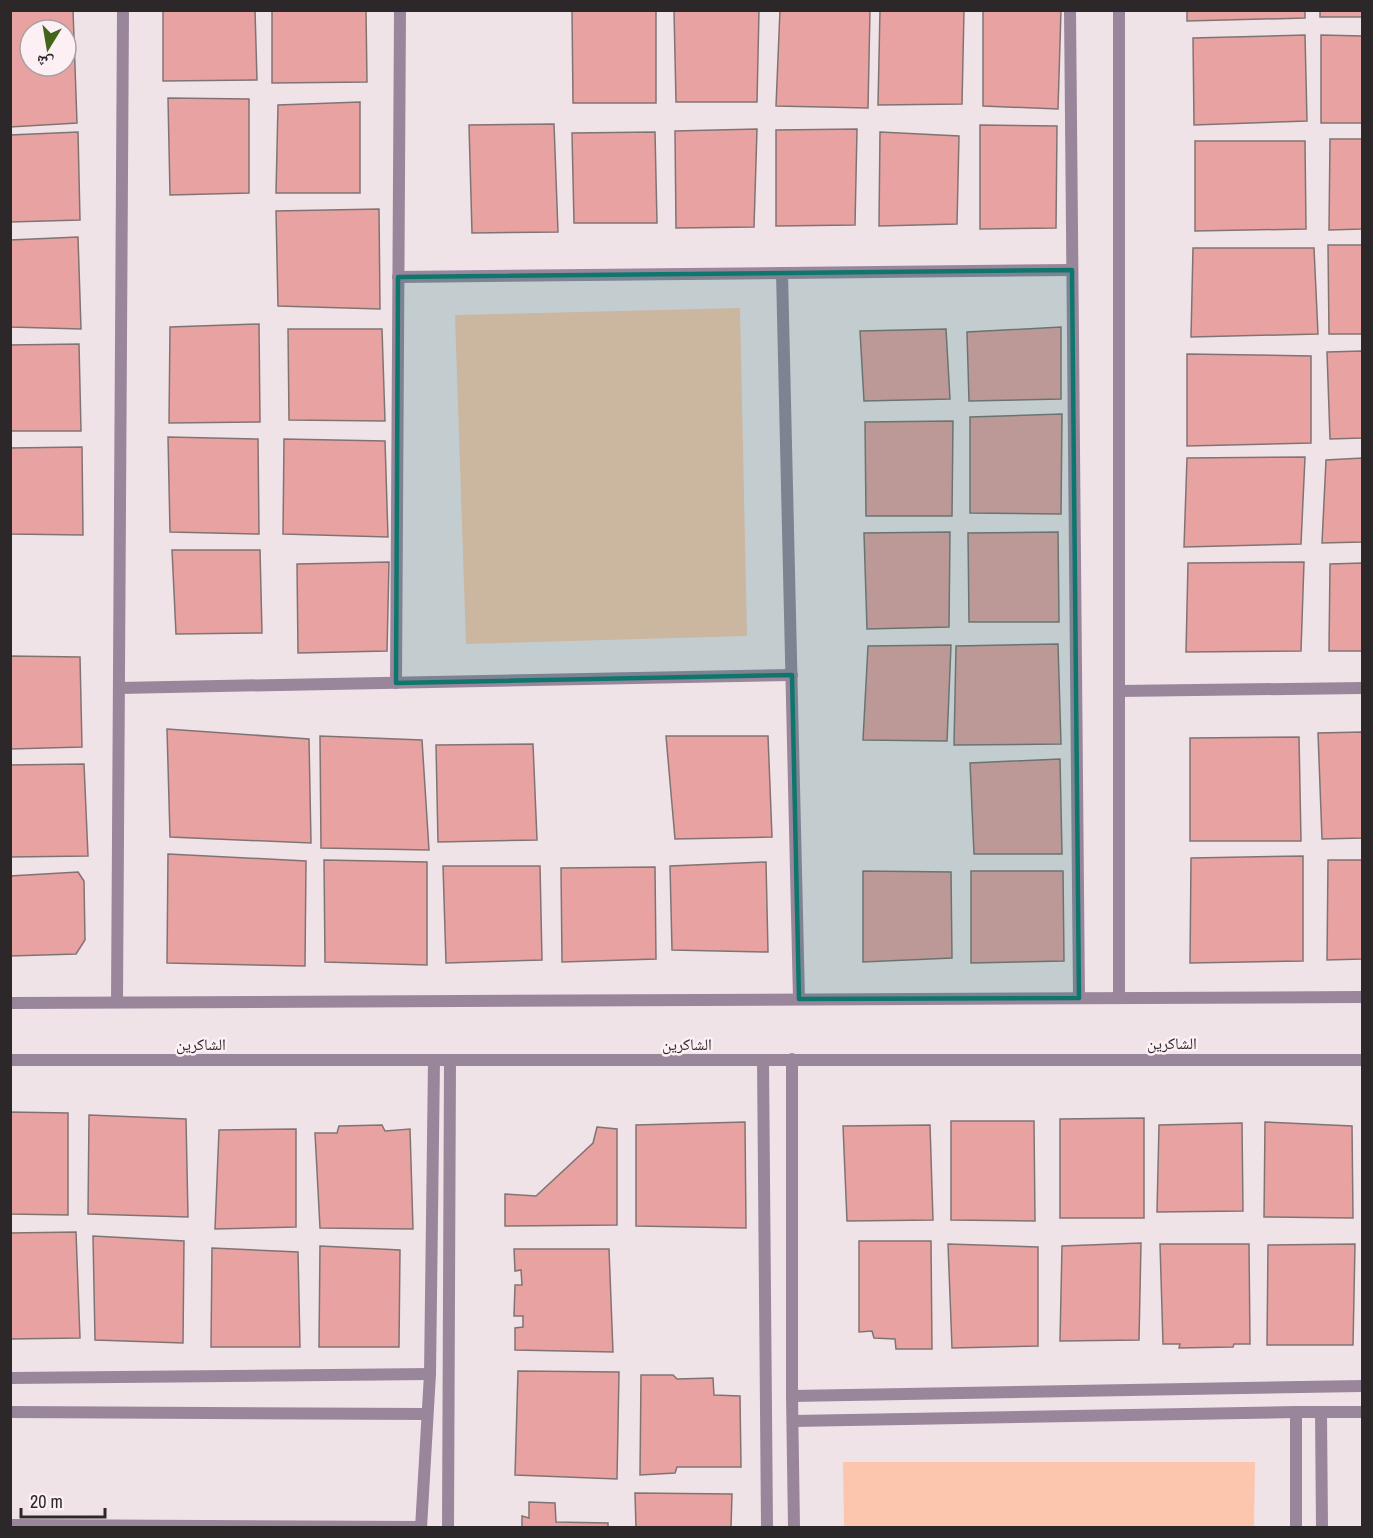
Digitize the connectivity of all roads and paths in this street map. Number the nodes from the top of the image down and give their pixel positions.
1 (123, 10) edge
2 (400, 10) edge
3 (1070, 10) edge
4 (1119, 10) edge
5 (1072, 270) junction
6 (783, 273) junction
7 (398, 276) junction
8 (792, 675) junction
9 (396, 683) junction
10 (119, 688) junction
11 (1362, 688) edge
12 (1119, 691) junction
13 (1362, 997) edge
14 (1079, 998) junction
15 (1119, 998) junction
16 (799, 999) junction
17 (117, 1002) junction
18 (10, 1003) edge
19 (792, 1059) junction
20 (10, 1060) edge
21 (434, 1060) junction
22 (450, 1060) junction
23 (763, 1060) junction
24 (1362, 1060) edge
25 (430, 1374) junction
26 (10, 1378) edge
27 (1362, 1386) edge
28 (792, 1396) junction
29 (10, 1412) edge
30 (1296, 1412) junction
31 (1362, 1412) edge
32 (1321, 1413) junction
33 (428, 1414) junction
34 (793, 1421) junction
35 (10, 1525) edge
36 (421, 1527) edge
37 (448, 1527) edge
38 (767, 1527) edge
39 (794, 1527) edge
40 (1296, 1527) edge
41 (1322, 1527) edge

1 - 10 street
2 - 7 street
3 - 5 street
4 - 12 street
5 - 6 street
5 - 14 street
6 - 7 street
6 - 8 street
7 - 9 street
8 - 9 street
8 - 16 street
9 - 10 street
10 - 17 street
11 - 12 street
12 - 15 street
13 - 15 street
14 - 15 street
14 - 16 street
16 - 17 street
17 - 18 street
19 - 23 street, الشاكرين
19 - 24 street, الشاكرين
19 - 28 street
20 - 21 street, الشاكرين
21 - 22 street, الشاكرين
21 - 25 street
22 - 23 street, الشاكرين
22 - 37 street
23 - 38 street
25 - 26 street
25 - 33 street
27 - 28 street
28 - 34 street
29 - 33 street
30 - 32 street
30 - 34 street
30 - 40 street
31 - 32 street
32 - 41 street
33 - 36 street
34 - 39 street
35 - 36 street

